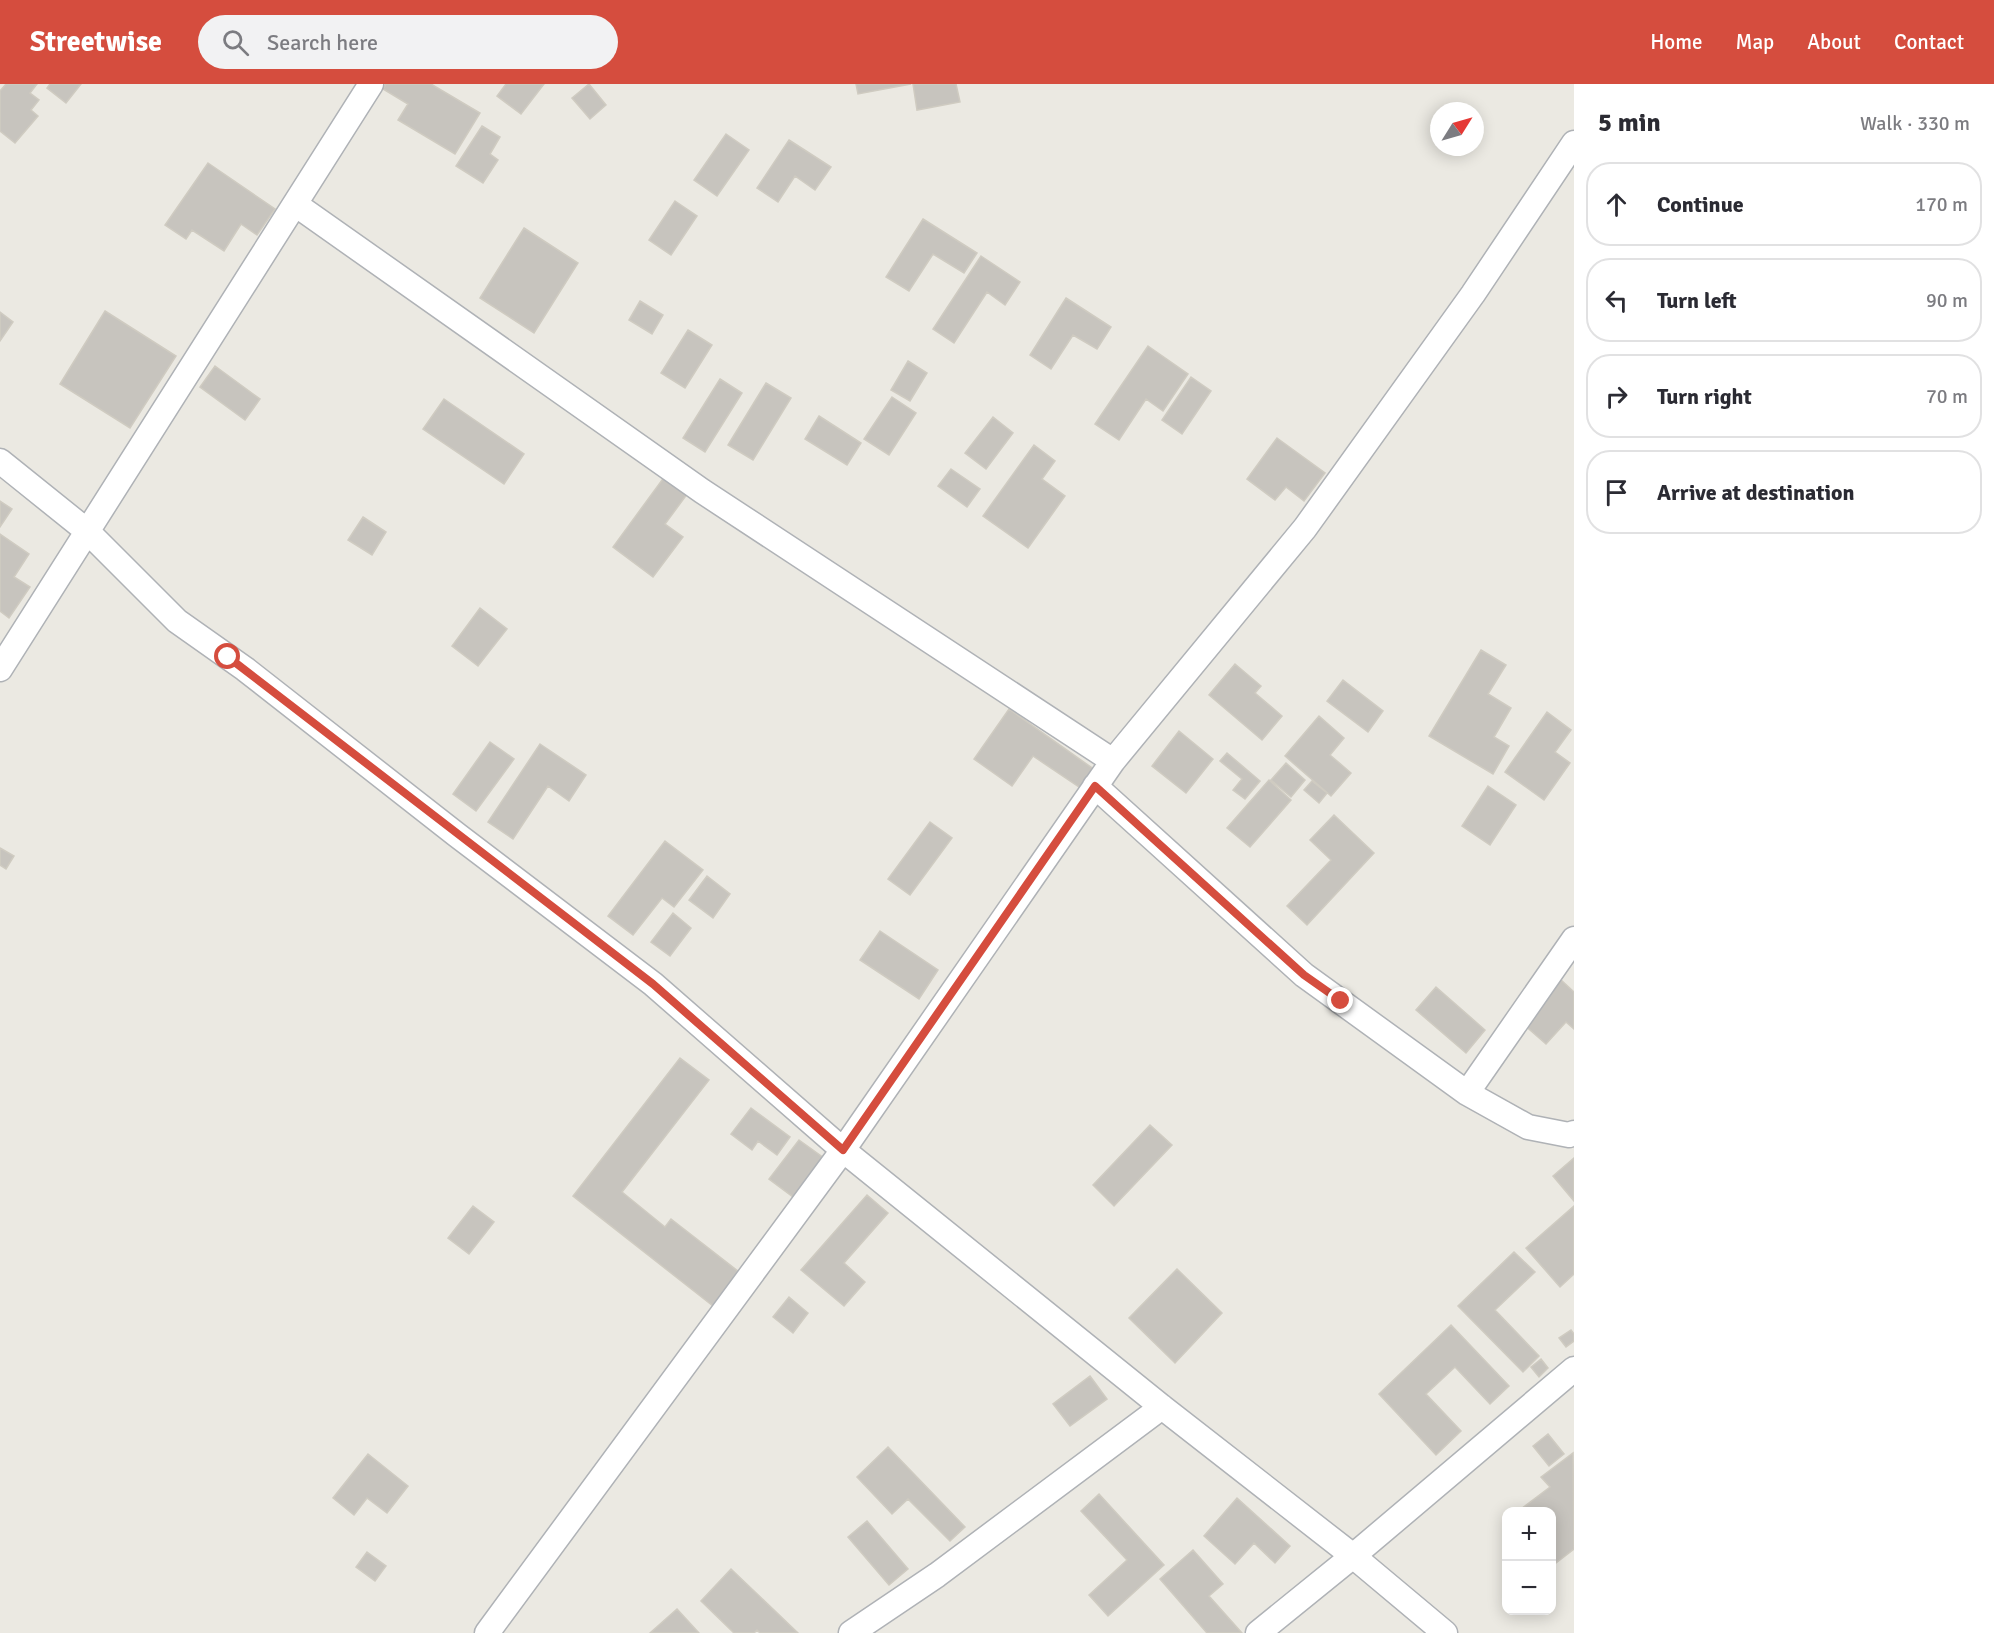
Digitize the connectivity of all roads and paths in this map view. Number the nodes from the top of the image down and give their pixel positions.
1 (370, 84) edge
2 (1574, 142) edge
3 (294, 204) junction
4 (0, 461) edge
5 (87, 531) junction
6 (0, 669) edge
7 (1113, 761) junction
8 (1095, 786) junction
9 (1574, 939) edge
10 (1467, 1093) junction
11 (1574, 1133) edge
12 (843, 1150) junction
13 (1574, 1369) edge
14 (1162, 1407) junction
15 (1353, 1556) junction
16 (487, 1633) edge
17 (850, 1633) edge
18 (1258, 1633) edge
19 (1445, 1633) edge

1 - 3 street
2 - 7 street
3 - 5 street
3 - 7 street
4 - 5 street
5 - 6 street
5 - 12 street
7 - 8 street
8 - 10 street
8 - 12 street
9 - 10 street
10 - 11 street
12 - 14 street
12 - 16 street
13 - 15 street
14 - 15 street
14 - 17 street
15 - 18 street
15 - 19 street

